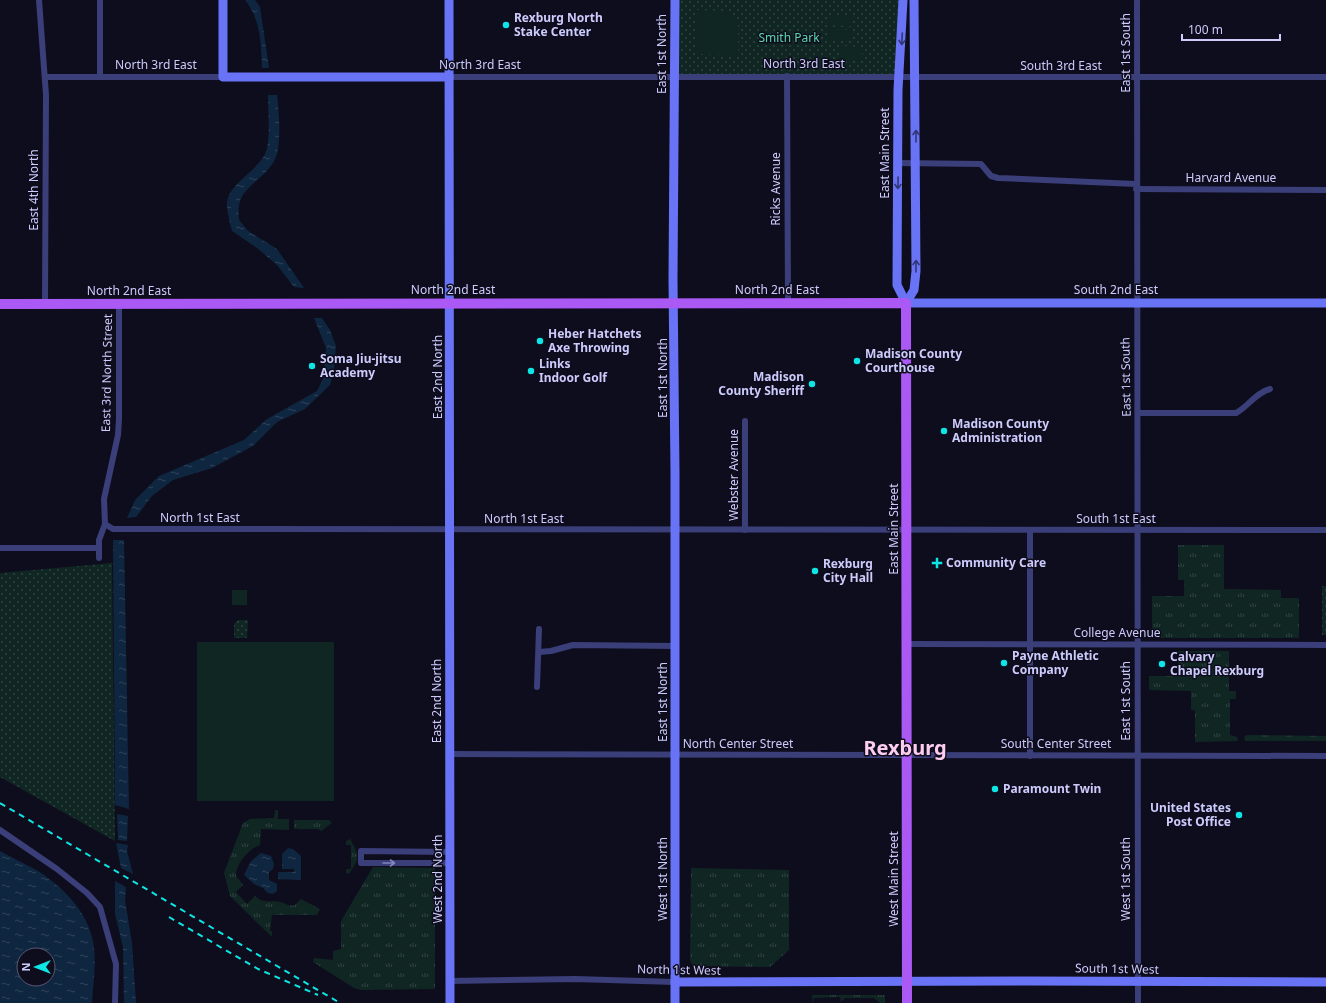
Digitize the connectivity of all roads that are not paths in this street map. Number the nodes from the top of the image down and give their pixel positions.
1 (39, 0) edge
2 (100, 0) edge
3 (224, 0) edge
4 (449, 0) edge
5 (675, 0) edge
6 (903, 0) edge
7 (914, 0) edge
8 (1137, 0) edge
9 (100, 76) junction
10 (674, 76) junction
11 (787, 76) junction
12 (900, 76) junction
13 (916, 76) junction
14 (45, 77) junction
15 (223, 77) junction
16 (449, 77) junction
17 (1137, 77) junction
18 (1326, 77) edge
19 (898, 163) junction
20 (916, 163) junction
21 (1136, 187) junction
22 (1326, 190) edge
23 (1136, 302) junction
24 (449, 303) junction
25 (674, 303) junction
26 (788, 303) junction
27 (906, 303) junction
28 (1326, 303) edge
29 (0, 304) edge
30 (45, 304) junction
31 (119, 304) junction
32 (1270, 389) dead end
33 (1138, 413) junction
34 (745, 421) dead end
35 (105, 524) junction
36 (907, 529) junction
37 (1138, 529) junction
38 (449, 530) junction
39 (675, 530) junction
40 (746, 530) junction
41 (1030, 530) junction
42 (1326, 530) edge
43 (0, 548) edge
44 (98, 548) junction
45 (99, 558) dead end
46 (539, 629) dead end
47 (1031, 643) junction
48 (907, 644) junction
49 (1137, 644) junction
50 (1326, 645) edge
51 (675, 646) junction
52 (539, 652) junction
53 (537, 687) dead end
54 (449, 754) junction
55 (1137, 755) junction
56 (676, 756) junction
57 (907, 756) junction
58 (1030, 756) junction
59 (1326, 756) edge
60 (0, 830) edge
61 (450, 852) junction
62 (450, 863) junction
63 (450, 981) junction
64 (1138, 981) junction
65 (675, 982) junction
66 (908, 982) junction
67 (1326, 982) edge
68 (115, 1003) edge
69 (450, 1003) edge
70 (675, 1003) edge
71 (908, 1003) edge
72 (1138, 1003) edge

1 - 14 street, East 4th North
2 - 9 street
3 - 15 street
4 - 16 street, East 2nd North
5 - 10 street, East 1st North
6 -> 12 street, East Main Street
7 - 13 street, East Main Street
8 - 17 street, East 1st South
9 - 14 street, North 3rd East
9 - 15 street, North 3rd East
10 - 11 street, North 3rd East
10 - 16 street, North 3rd East
10 - 25 street, East 1st North
11 - 12 street, North 3rd East
11 - 26 street, Ricks Avenue
12 - 13 street, North 3rd East
12 - 19 street, East Main Street
13 - 17 street, South 3rd East
20 -> 13 street, East Main Street
14 - 30 street, East 4th North
15 - 16 street, North 3rd East
16 - 24 street, East 2nd North
17 - 18 street, South 3rd East
17 - 21 street, East 1st South
19 - 20 street, Harvard Avenue
19 -> 27 street, East Main Street
20 - 21 street, Harvard Avenue
27 -> 20 street, East Main Street
21 - 22 street, Harvard Avenue
21 - 23 street, East 1st South
23 - 27 street, South 2nd East
23 - 28 street, South 2nd East
23 - 33 street, East 1st South
24 - 25 main road, North 2nd East
24 - 31 main road, North 2nd East
24 - 38 street, East 2nd North
25 - 26 main road, North 2nd East
25 - 39 street, East 1st North
26 - 27 main road, North 2nd East
27 - 36 main road, East Main Street
29 - 30 main road, North 2nd East
30 - 31 main road, North 2nd East
31 - 35 street, East 3rd North Street
32 - 33 street
33 - 37 street, East 1st South
34 - 40 street, Webster Avenue
35 - 38 street, North 1st East
35 - 44 street, East 3rd North Street
36 - 40 street, North 1st East
36 - 41 street, South 1st East
36 - 48 main road, East Main Street
37 - 41 street, South 1st East
37 - 42 street, South 1st East
37 - 49 street, East 1st South
38 - 39 street, North 1st East
38 - 54 street, East 2nd North
39 - 40 street, North 1st East
39 - 51 street, East 1st North
41 - 47 street
43 - 44 street
44 - 45 street
46 - 52 street
47 - 48 street, College Avenue
47 - 49 street, College Avenue
47 - 58 street
48 - 57 main road, East Main Street
49 - 50 street, College Avenue
49 - 55 street, East 1st South
51 - 52 street
51 - 56 street, East 1st North
52 - 53 street
54 - 56 street, North Center Street
54 - 61 street, West 2nd North
55 - 58 street, South Center Street
55 - 59 street, South Center Street
55 - 64 street, West 1st South
56 - 57 street, North Center Street
56 - 65 street, West 1st North
57 - 58 street, South Center Street
57 - 66 main road, West Main Street
60 - 68 street
61 - 62 street, West 2nd North
61 -> 62 street
62 - 63 street, West 2nd North
63 - 65 street, North 1st West
63 - 69 street, West 2nd North
64 - 66 street, South 1st West
64 - 67 street, South 1st West
64 - 72 street, West 1st South
65 - 66 street, North 1st West
65 - 70 street, West 1st North
66 - 71 main road, West Main Street

